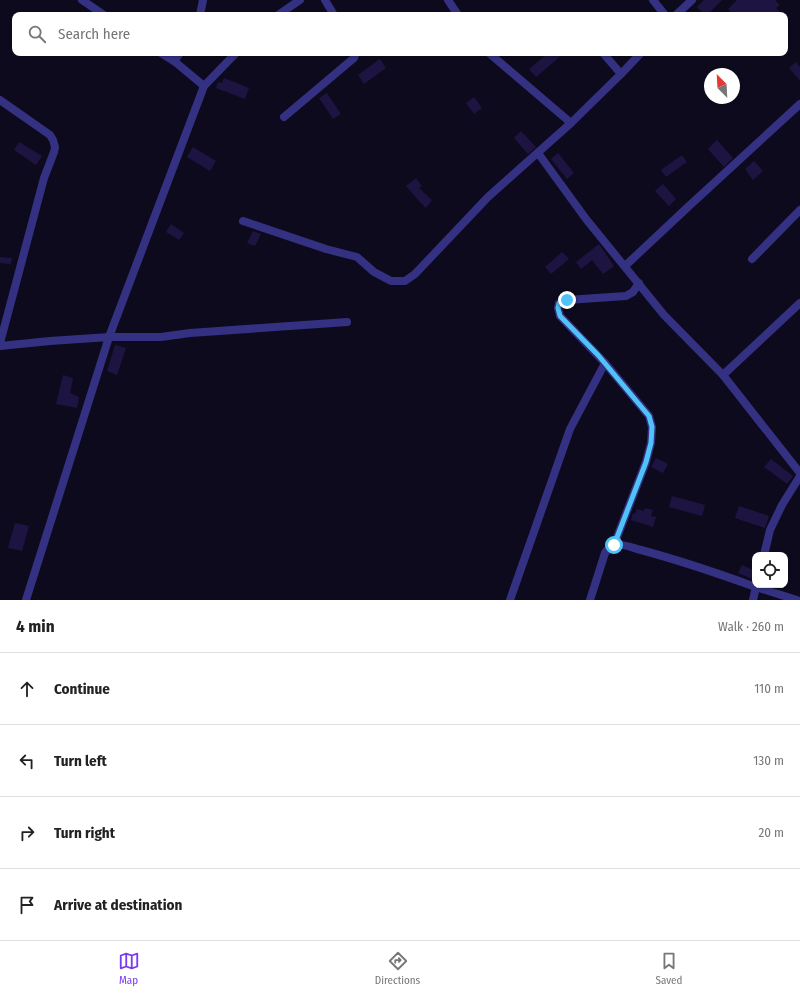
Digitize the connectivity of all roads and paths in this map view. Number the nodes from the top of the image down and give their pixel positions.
1 (82, 0) edge
2 (203, 0) edge
3 (300, 0) edge
4 (325, 0) edge
5 (448, 0) edge
6 (653, 0) edge
7 (692, 0) edge
8 (100, 12) edge
9 (201, 12) edge
10 (282, 12) edge
11 (332, 12) edge
12 (456, 12) edge
13 (663, 12) edge
14 (679, 12) edge
15 (166, 56) edge
16 (178, 56) edge
17 (233, 56) edge
18 (355, 56) edge
19 (492, 56) edge
20 (606, 56) edge
21 (638, 56) edge
22 (174, 61) junction
23 (621, 74) junction
24 (204, 86) junction
25 (0, 100) edge
26 (800, 104) edge
27 (284, 117) dead end
28 (571, 124) junction
29 (538, 153) junction
30 (800, 210) edge
31 (243, 221) dead end
32 (752, 259) dead end
33 (625, 266) junction
34 (638, 283) junction
35 (800, 303) edge
36 (347, 322) dead end
37 (109, 337) junction
38 (0, 344) edge
39 (605, 363) junction
40 (723, 376) junction
41 (800, 473) edge
42 (800, 476) edge
43 (614, 545) junction
44 (765, 552) edge
45 (752, 585) edge
46 (756, 588) edge
47 (762, 588) edge
48 (26, 600) edge
49 (510, 600) edge
50 (590, 600) edge
51 (753, 600) edge
52 (797, 600) edge

1 - 8 street
2 - 9 street
3 - 10 street
4 - 11 street
5 - 12 street
6 - 13 street
7 - 14 street
15 - 22 street
16 - 22 street
17 - 24 street
18 - 27 street
19 - 28 street
20 - 23 street
21 - 23 street
22 - 24 street
23 - 28 street
24 - 37 street
25 - 38 street
26 - 33 street
28 - 29 street
29 - 31 street
29 - 33 street
30 - 32 street
33 - 34 street
34 - 39 street
34 - 40 street
35 - 40 street
36 - 37 street
37 - 38 street
37 - 48 street
39 - 43 street
39 - 49 street
40 - 41 street
42 - 44 street
43 - 45 street
43 - 50 street
46 - 51 street
47 - 52 street

